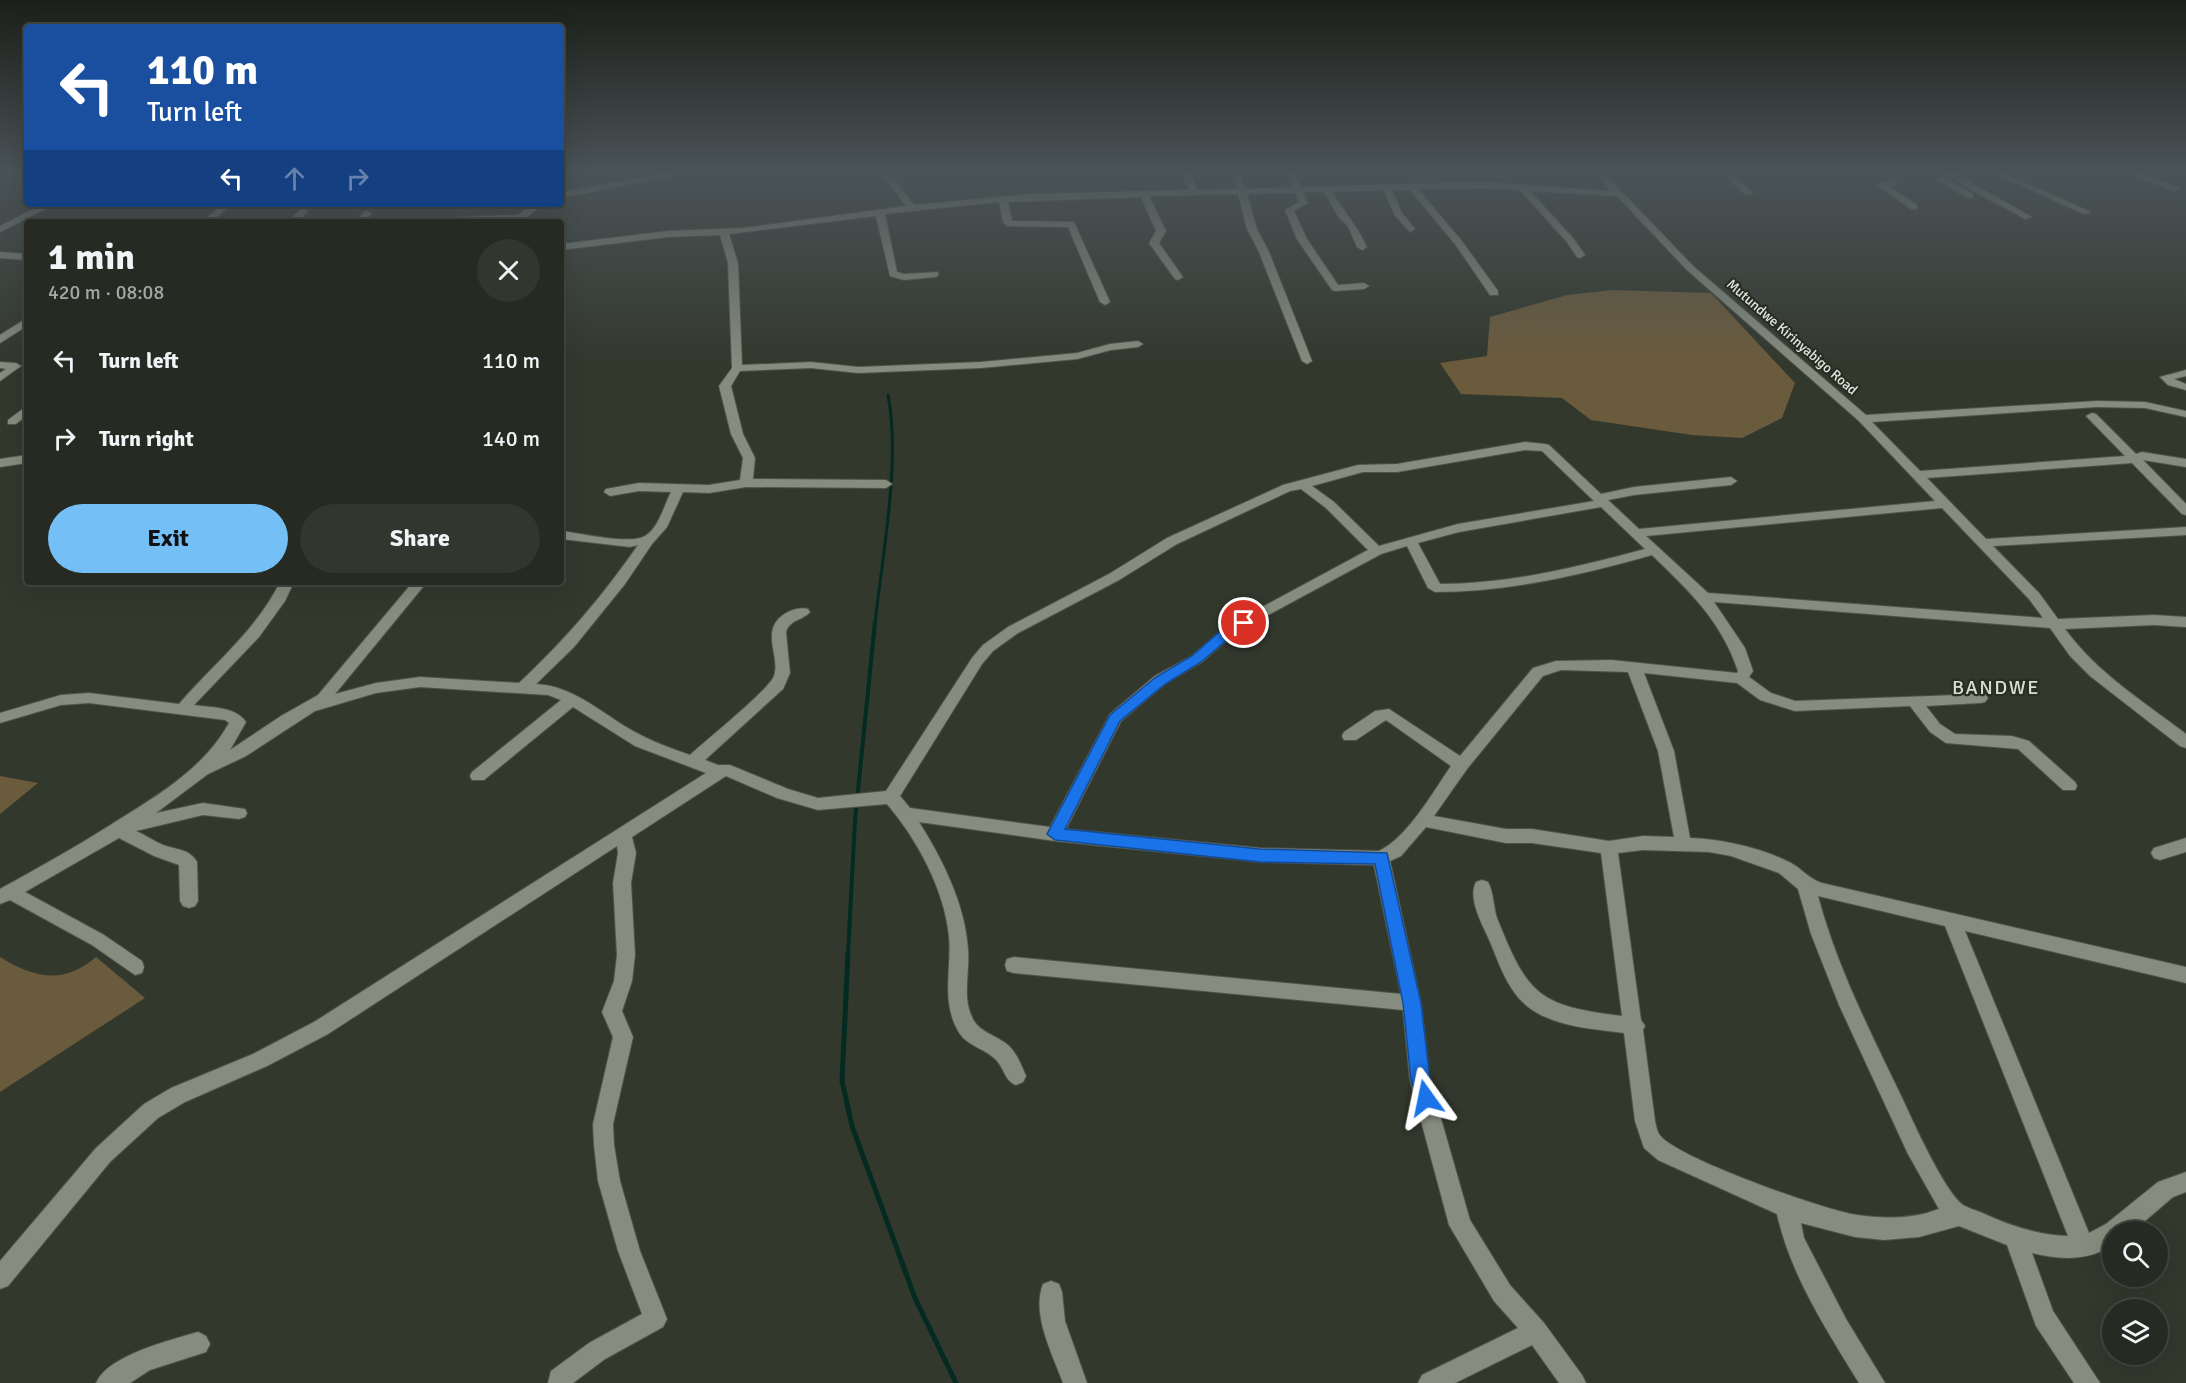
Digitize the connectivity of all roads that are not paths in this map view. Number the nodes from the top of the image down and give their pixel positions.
1 (639, 238) edge
2 (726, 238) edge
3 (885, 238) edge
4 (1077, 238) edge
5 (1157, 238) edge
6 (1256, 238) edge
7 (1302, 238) edge
8 (1358, 238) edge
9 (1454, 238) edge
10 (1568, 238) edge
11 (1661, 238) edge
12 (564, 247) edge
13 (1362, 247) dead end
14 (1580, 255) dead end
15 (2, 256) edge
16 (24, 257) edge
17 (935, 274) dead end
18 (1178, 277) dead end
19 (1364, 286) dead end
20 (1494, 293) dead end
21 (1105, 302) dead end
22 (24, 323) edge
23 (0, 340) edge
24 (1138, 344) dead end
25 (1307, 361) dead end
26 (0, 365) edge
27 (21, 365) edge
28 (737, 368) junction
29 (2186, 372) edge
30 (0, 378) edge
31 (2186, 387) edge
32 (24, 412) edge
33 (2186, 414) edge
34 (2092, 416) dead end
35 (1863, 419) junction
36 (12, 422) dead end
37 (24, 459) edge
38 (2136, 459) junction
39 (0, 462) edge
40 (2186, 463) edge
41 (1916, 475) junction
42 (1731, 480) dead end
43 (746, 483) junction
44 (886, 484) dead end
45 (1303, 485) junction
46 (678, 489) junction
47 (610, 492) dead end
48 (1601, 501) junction
49 (1944, 504) junction
50 (2186, 511) edge
51 (2186, 531) edge
52 (1636, 533) junction
53 (564, 535) edge
54 (648, 539) junction
55 (1411, 542) junction
56 (1982, 543) junction
57 (1376, 551) junction
58 (1652, 551) junction
59 (285, 585) edge
60 (418, 585) edge
61 (1704, 597) junction
62 (803, 612) dead end
63 (2179, 621) edge
64 (2054, 623) junction
65 (2186, 636) edge
66 (1634, 667) junction
67 (1741, 678) junction
68 (523, 688) junction
69 (1980, 698) dead end
70 (571, 700) junction
71 (1914, 702) junction
72 (312, 706) junction
73 (182, 710) junction
74 (0, 718) edge
75 (1350, 736) dead end
76 (2186, 742) edge
77 (693, 761) junction
78 (1461, 765) junction
79 (201, 771) junction
80 (720, 772) junction
81 (478, 776) dead end
82 (2069, 786) dead end
83 (891, 797) junction
84 (239, 813) dead end
85 (908, 814) junction
86 (1422, 820) junction
87 (117, 829) junction
88 (623, 833) junction
89 (1055, 834) junction
90 (1683, 843) junction
91 (2186, 845) edge
92 (1610, 848) junction
93 (2160, 853) dead end
94 (1381, 858) junction
95 (1806, 885) junction
96 (1482, 887) dead end
97 (5, 894) edge
98 (189, 902) dead end
99 (1952, 921) junction
100 (1014, 964) dead end
101 (135, 967) dead end
102 (2186, 975) edge
103 (1412, 1003) junction
104 (1635, 1026) junction
105 (1016, 1076) dead end
106 (2186, 1182) edge
107 (1786, 1205) junction
108 (1957, 1215) junction
109 (2127, 1221) edge
110 (2015, 1237) junction
111 (2102, 1238) edge
112 (2083, 1247) junction
113 (0, 1278) edge
114 (1051, 1292) dead end
115 (1536, 1331) junction
116 (198, 1344) dead end
117 (108, 1383) edge
118 (560, 1383) edge
119 (1075, 1383) edge
120 (1430, 1383) edge
121 (1574, 1383) edge
122 (1873, 1383) edge
123 (2088, 1383) edge

1 - 12 street
2 - 28 street
3 - 17 street
4 - 21 street
5 - 18 street
6 - 25 street
7 - 19 street
8 - 13 street
9 - 20 street
10 - 14 street
11 - 35 street, Mutundwe Kirinyabigo Road
15 - 16 street
22 - 23 street
24 - 28 street
26 - 27 street
27 - 30 street
28 - 43 street
29 - 31 street
32 - 36 street
33 - 35 street
34 - 38 street
35 - 41 street, Mutundwe Kirinyabigo Road
37 - 39 street
38 - 40 street
38 - 41 street
38 - 50 street
41 - 49 street, Mutundwe Kirinyabigo Road
42 - 48 street
43 - 44 street
43 - 46 street
45 - 48 street
45 - 57 street
45 - 83 street
46 - 47 street
46 - 54 street
48 - 52 street
48 - 55 street
49 - 52 street
49 - 56 street, Mutundwe Kirinyabigo Road
51 - 56 street
52 - 58 street
53 - 54 street
54 - 68 street
55 - 57 street
55 - 58 street
56 - 64 street, Mutundwe Kirinyabigo Road
57 - 89 street
58 - 61 street
59 - 73 street
60 - 72 street
61 - 64 street
61 - 67 street
62 - 77 street
63 - 64 street
63 - 65 street
64 - 76 street, Mutundwe Kirinyabigo Road
66 - 67 street
66 - 78 street
66 - 90 street
67 - 71 street
68 - 70 street
68 - 72 street
69 - 71 street
70 - 77 street
70 - 81 street
71 - 82 street
72 - 79 street
73 - 74 street
73 - 79 street
75 - 78 street
77 - 80 street
78 - 86 street
79 - 87 street
80 - 83 street
80 - 88 street
83 - 85 street
84 - 87 street
85 - 89 street
85 - 105 street
86 - 92 street
86 - 94 street
87 - 97 street
87 - 98 street
88 - 113 street
88 - 118 street
89 - 94 street
90 - 92 street
90 - 95 street
91 - 93 street
92 - 104 street
94 - 103 street
95 - 99 street
95 - 108 street
96 - 104 street
97 - 101 street
99 - 102 street
99 - 112 street
100 - 103 street
103 - 115 street
104 - 107 street
106 - 109 street
107 - 108 street
107 - 122 street
108 - 110 street
110 - 112 street
110 - 123 street
111 - 112 street
114 - 119 street
115 - 120 street
115 - 121 street
116 - 117 street

